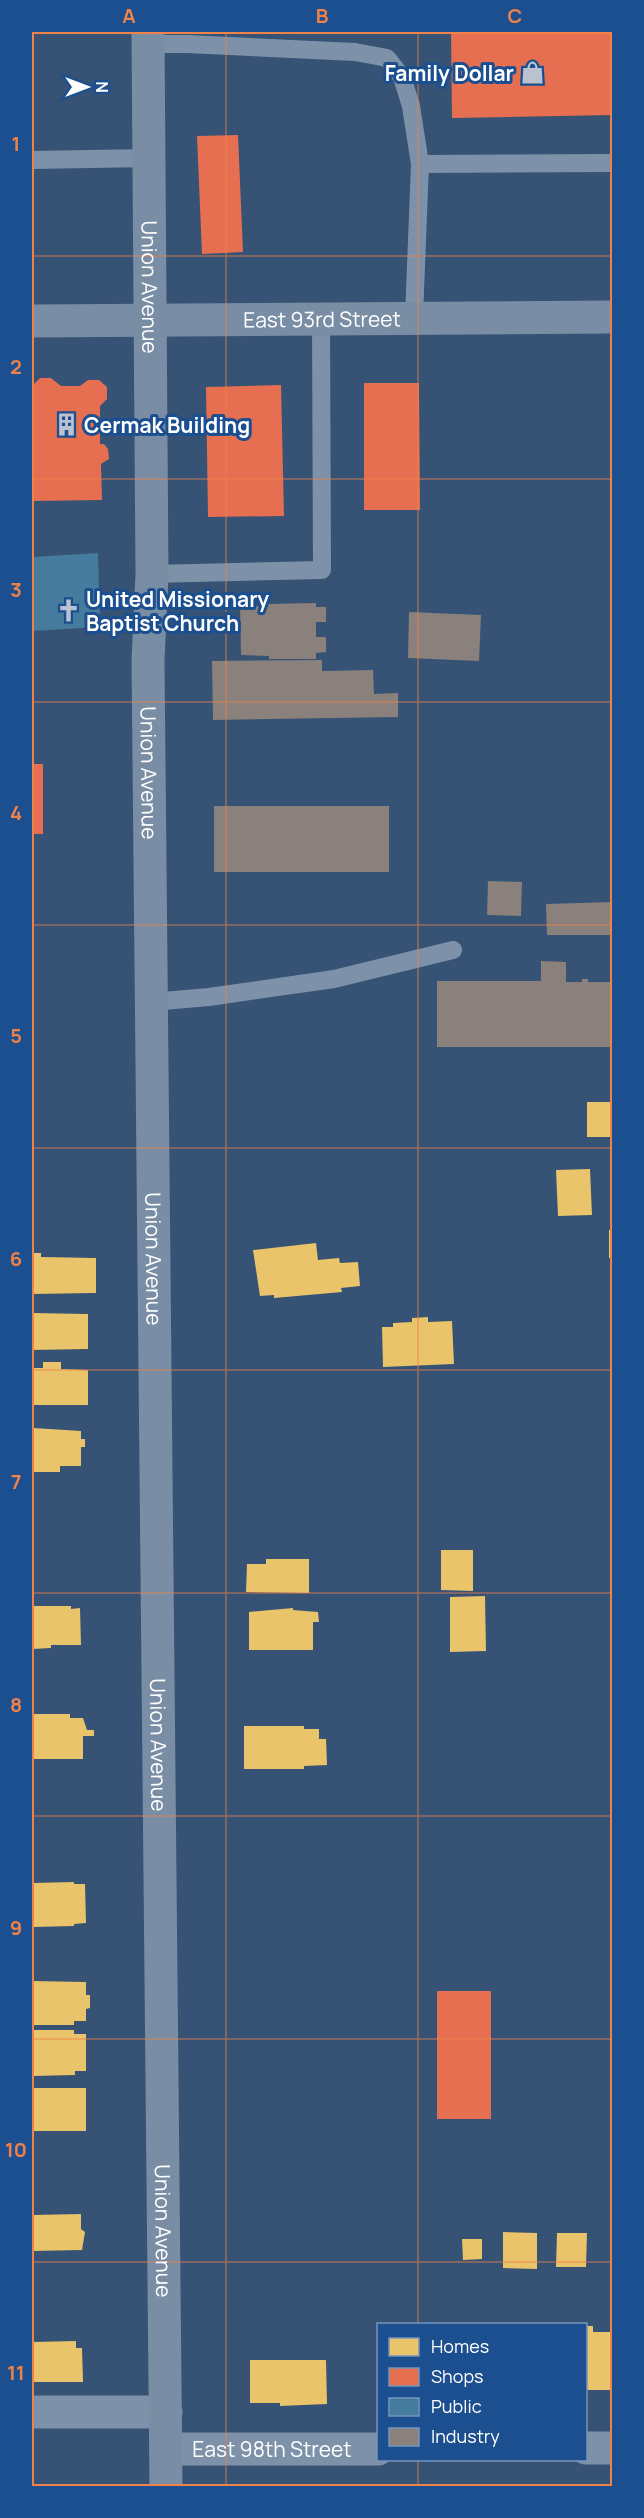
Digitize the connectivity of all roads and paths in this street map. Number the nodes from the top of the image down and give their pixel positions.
1 (148, 38) edge
2 (149, 158) junction
3 (32, 160) edge
4 (612, 163) edge
5 (420, 164) junction
6 (414, 317) junction
7 (321, 318) junction
8 (612, 318) edge
9 (32, 321) edge
10 (150, 322) junction
11 (152, 574) junction
12 (453, 950) dead end
13 (152, 1002) junction
14 (32, 2412) edge
15 (166, 2412) junction
16 (587, 2448) edge
17 (612, 2448) edge
18 (166, 2449) junction
19 (377, 2449) edge
20 (166, 2487) edge

1 - 2 main road, Union Avenue
1 - 5 lane
2 - 3 lane
2 - 10 main road, Union Avenue
4 - 5 lane
5 - 6 lane
6 - 7 main road, East 93rd Street
6 - 8 main road, East 93rd Street
7 - 10 main road, East 93rd Street
7 - 11 lane
9 - 10 main road, East 93rd Street
10 - 11 main road, Union Avenue
11 - 13 main road, Union Avenue
12 - 13 lane
13 - 15 main road, Union Avenue
14 - 15 street
15 - 18 main road, Union Avenue
16 - 17 street
18 - 19 street, East 98th Street
18 - 20 main road, Union Avenue

